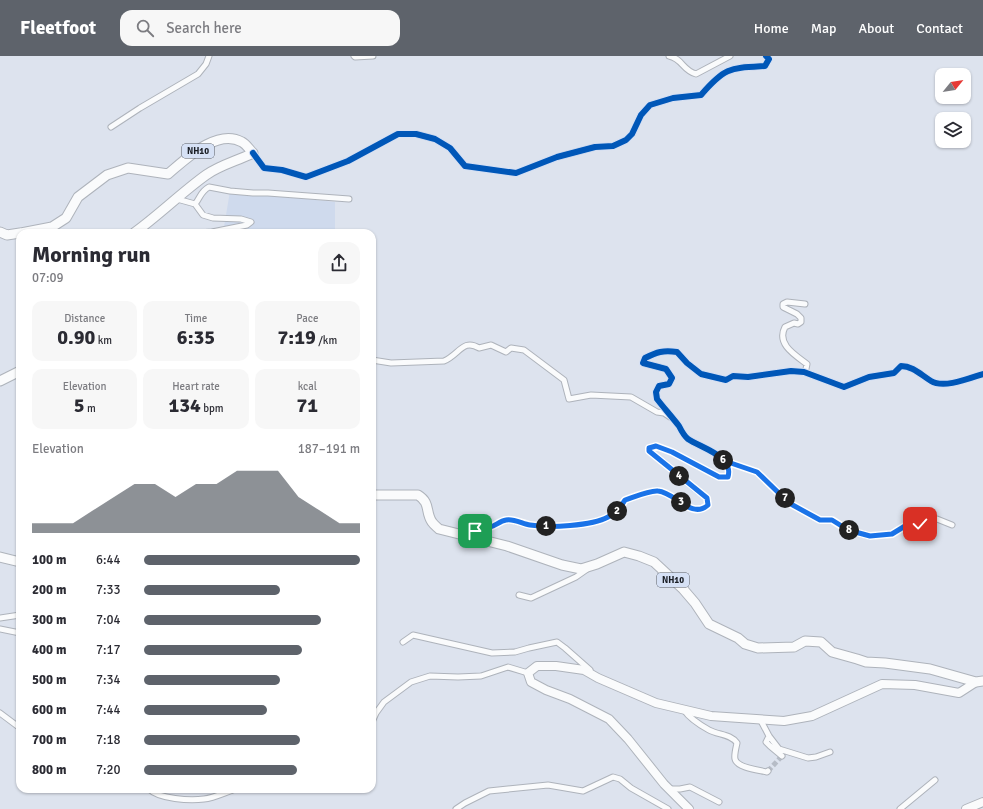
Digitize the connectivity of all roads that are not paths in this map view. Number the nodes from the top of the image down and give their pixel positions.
1 (208, 56) edge
2 (354, 56) edge
3 (373, 56) edge
4 (669, 56) edge
5 (730, 56) edge
6 (766, 56) edge
7 (111, 128) dead end
8 (252, 153) junction
9 (177, 199) junction
10 (349, 199) dead end
11 (195, 204) junction
12 (42, 229) edge
13 (139, 229) edge
14 (227, 229) edge
15 (0, 232) edge
16 (16, 234) edge
17 (805, 304) dead end
18 (376, 361) edge
19 (804, 372) junction
20 (16, 373) edge
21 (983, 374) edge
22 (0, 381) edge
23 (672, 418) junction
24 (722, 460) junction
25 (376, 494) edge
26 (952, 525) dead end
27 (474, 538) junction
28 (0, 557) edge
29 (16, 561) edge
30 (592, 566) junction
31 (519, 595) dead end
32 (16, 616) edge
33 (0, 618) edge
34 (0, 629) edge
35 (16, 632) edge
36 (402, 642) dead end
37 (528, 673) junction
38 (598, 678) junction
39 (980, 682) edge
40 (684, 709) junction
41 (0, 713) edge
42 (376, 713) edge
43 (760, 719) junction
44 (16, 725) edge
45 (769, 736) junction
46 (830, 752) dead end
47 (782, 756) dead end
48 (768, 771) dead end
49 (935, 780) dead end
50 (669, 789) junction
51 (155, 793) edge
52 (223, 793) edge
53 (719, 802) dead end
54 (983, 802) edge
55 (456, 809) edge
56 (668, 809) edge
57 (689, 809) edge
58 (900, 809) edge
59 (966, 809) edge

1 - 7 street
2 - 3 street
4 - 5 street
6 - 8 street
8 - 9 highway, NH10
8 - 12 highway, NH10
9 - 11 street
9 - 13 highway, NH10
10 - 11 street
11 - 14 street
15 - 16 highway, NH10
17 - 19 street
18 - 23 street
19 - 21 street
19 - 23 street
20 - 22 highway
23 - 24 street
24 - 26 street
24 - 27 street
25 - 27 highway, NH10
27 - 30 highway, NH10
28 - 29 highway
30 - 31 street
30 - 39 highway, NH10
32 - 33 street
34 - 35 street
36 - 38 street
37 - 38 main road
37 - 42 street
37 - 50 main road
38 - 40 main road
39 - 43 main road
40 - 43 main road
40 - 48 street
41 - 44 street
43 - 45 street
45 - 46 street
45 - 47 street
49 - 58 street
50 - 53 street
50 - 57 main road
51 - 52 street
54 - 59 main road
55 - 56 street

